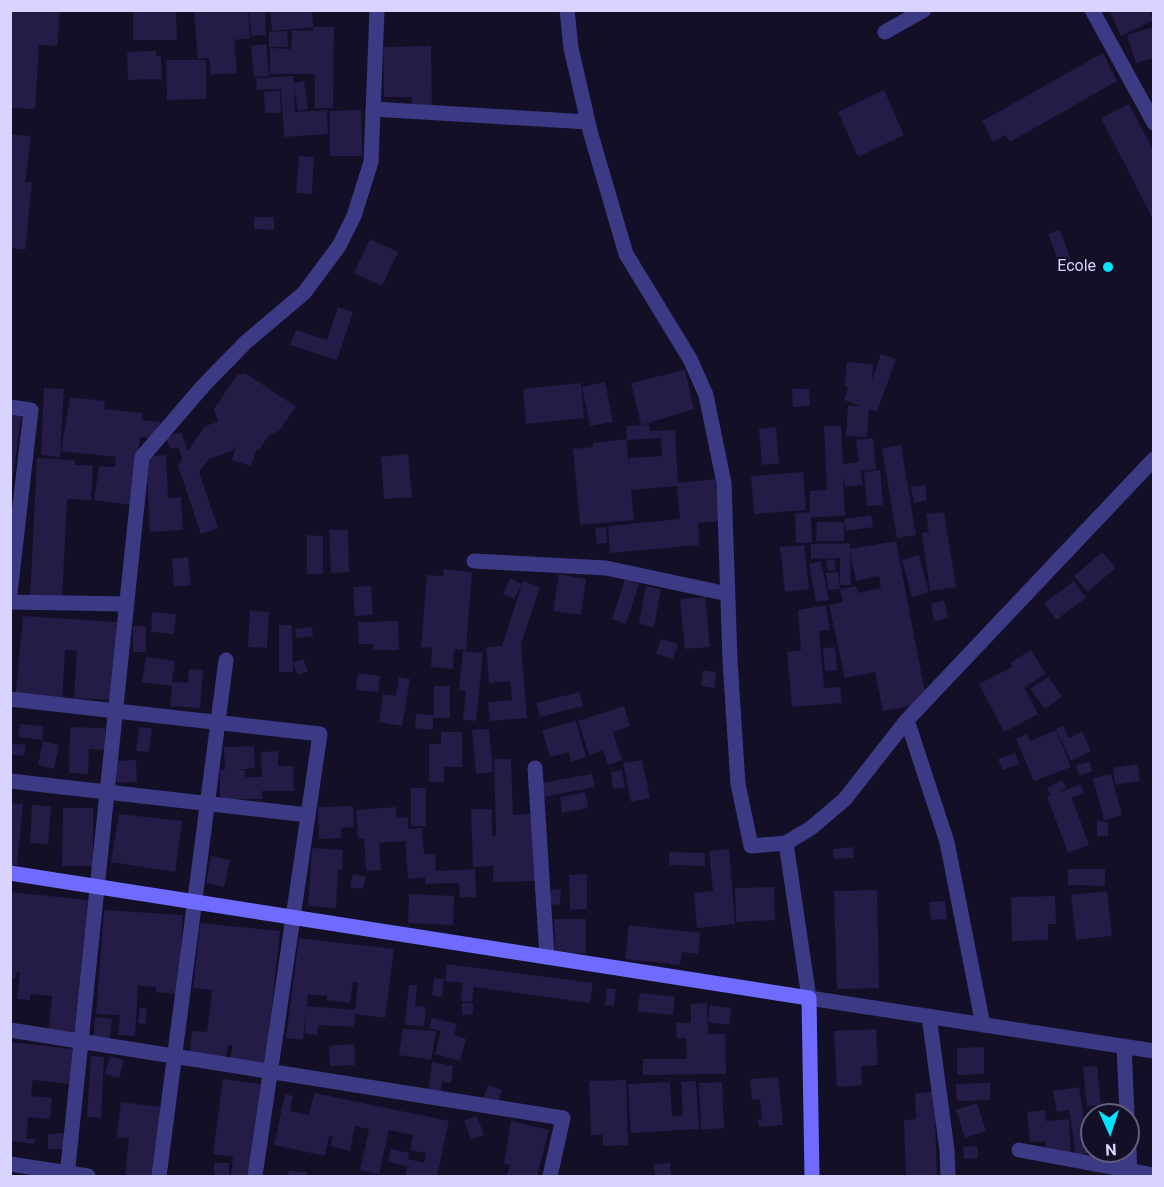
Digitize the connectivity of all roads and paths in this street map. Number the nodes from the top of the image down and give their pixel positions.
1 (376, 10) edge
2 (567, 10) edge
3 (924, 10) edge
4 (1092, 10) edge
5 (885, 32) dead end
6 (373, 109) junction
7 (588, 122) junction
8 (1154, 123) edge
9 (10, 407) edge
10 (1154, 459) edge
11 (15, 512) edge
12 (474, 561) dead end
13 (10, 593) edge
14 (728, 594) junction
15 (10, 602) edge
16 (126, 604) junction
17 (226, 660) dead end
18 (10, 699) edge
19 (114, 711) junction
20 (907, 720) junction
21 (217, 723) junction
22 (535, 768) dead end
23 (10, 781) edge
24 (106, 792) junction
25 (207, 803) junction
26 (308, 815) junction
27 (786, 843) junction
28 (10, 873) edge
29 (96, 886) junction
30 (194, 902) junction
31 (293, 917) junction
32 (547, 957) junction
33 (809, 998) junction
34 (929, 1016) junction
35 (983, 1025) junction
36 (10, 1030) edge
37 (79, 1041) junction
38 (1124, 1046) junction
39 (1154, 1052) edge
40 (172, 1057) junction
41 (270, 1073) junction
42 (1126, 1103) edge
43 (1019, 1150) dead end
44 (10, 1164) edge
45 (1130, 1174) edge
46 (67, 1175) edge
47 (1154, 1175) edge
48 (88, 1176) edge
49 (159, 1176) edge
50 (255, 1176) edge
51 (550, 1176) edge
52 (812, 1176) edge
53 (948, 1176) edge

1 - 6 street
2 - 7 street
3 - 5 street
4 - 8 street
6 - 7 street
6 - 16 street
7 - 14 street
9 - 11 street
10 - 20 street
11 - 13 street
12 - 14 street
14 - 27 street
15 - 16 street
16 - 19 street
17 - 21 street
18 - 19 street
19 - 21 street
19 - 24 street
20 - 27 street
20 - 35 street
21 - 25 street
21 - 26 street
22 - 32 street
23 - 24 street
24 - 25 street
24 - 29 street
25 - 26 street
25 - 30 street
26 - 31 street
27 - 33 street
28 - 29 street
29 - 30 street
29 - 37 street
30 - 31 street
30 - 40 street
31 - 32 street
31 - 41 street
32 - 33 street
33 - 34 street
33 - 52 street
34 - 35 street
34 - 53 street
35 - 38 street
36 - 37 street
37 - 40 street
37 - 46 street
38 - 39 street
38 - 42 street
40 - 41 street
40 - 49 street
41 - 50 street
41 - 51 street
43 - 45 street
44 - 46 street
45 - 47 street
46 - 48 street

